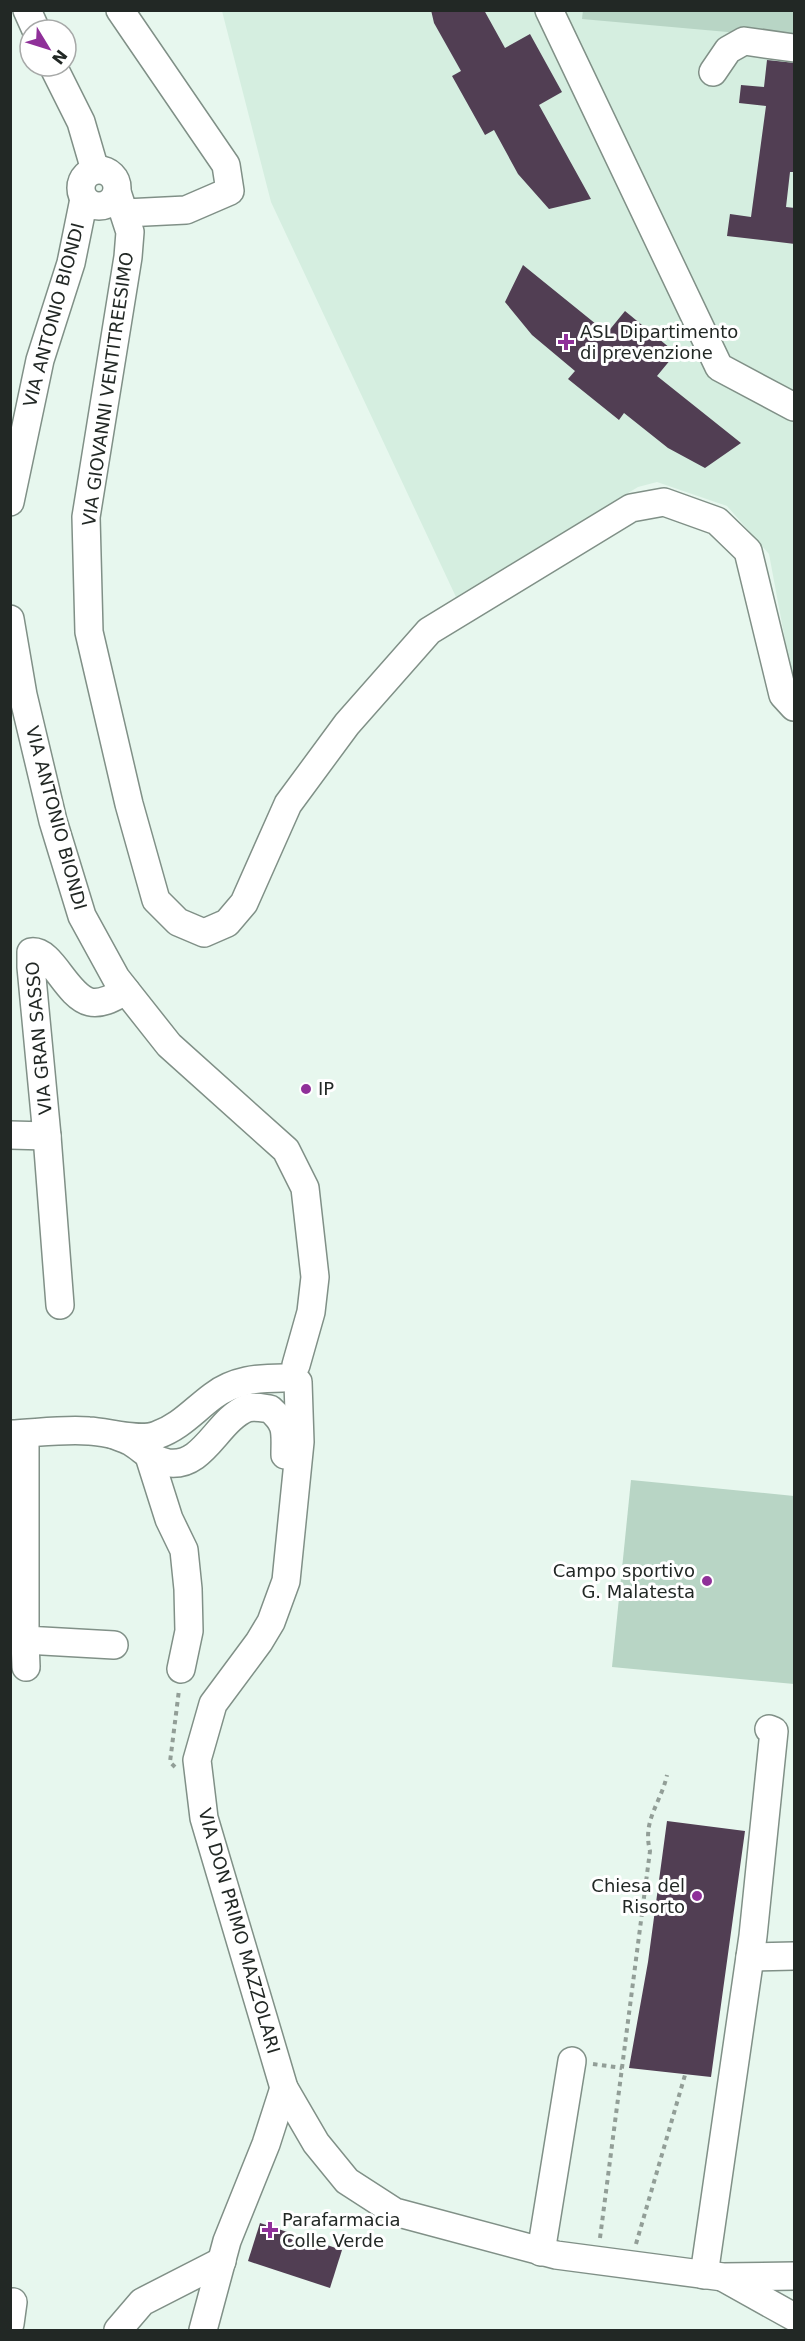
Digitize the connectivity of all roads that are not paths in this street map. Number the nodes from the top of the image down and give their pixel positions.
1 (120, 10) edge
2 (549, 10) edge
3 (795, 48) edge
4 (713, 72) dead end
5 (59, 78) edge
6 (95, 170) junction
7 (84, 199) junction
8 (121, 202) junction
9 (795, 407) edge
10 (10, 502) edge
11 (10, 619) edge
12 (795, 707) edge
13 (126, 991) junction
14 (10, 1135) edge
15 (47, 1136) junction
16 (60, 1305) dead end
17 (292, 1375) junction
18 (18, 1434) edge
19 (114, 1435) junction
20 (149, 1456) junction
21 (286, 1581) junction
22 (25, 1640) junction
23 (114, 1645) dead end
24 (26, 1667) dead end
25 (181, 1669) road end
26 (769, 1729) dead end
27 (795, 1956) edge
28 (750, 1957) junction
29 (572, 2061) road end
30 (284, 2088) junction
31 (541, 2252) junction
32 (222, 2261) junction
33 (713, 2276) junction
34 (795, 2276) edge
35 (795, 2317) edge
36 (118, 2331) edge
37 (202, 2331) edge

1 - 8 street
2 - 9 street
3 - 4 street
5 - 6 street
6 - 7 street
6 - 8 street
7 - 8 street
7 - 10 street, VIA ANTONIO BIONDI
8 - 12 street, VIA GIOVANNI VENTITREESIMO
11 - 13 street, VIA ANTONIO BIONDI
13 - 15 street, VIA GRAN SASSO
13 - 17 street, VIA ANTONIO BIONDI
14 - 15 street, VIA GRAN SASSO
15 - 16 street, VIA GRAN SASSO
17 - 19 street
17 - 21 street, VIA DON PRIMO MAZZOLARI
18 - 19 street
18 - 22 street
19 - 20 street
20 - 21 street
20 - 25 street
21 - 30 street, VIA DON PRIMO MAZZOLARI
22 - 23 street
22 - 24 street
26 - 28 street
27 - 28 street
28 - 33 street
29 - 31 street
30 - 31 street
30 - 32 street
31 - 33 street
32 - 36 street
32 - 37 street
33 - 34 street
33 - 35 street

